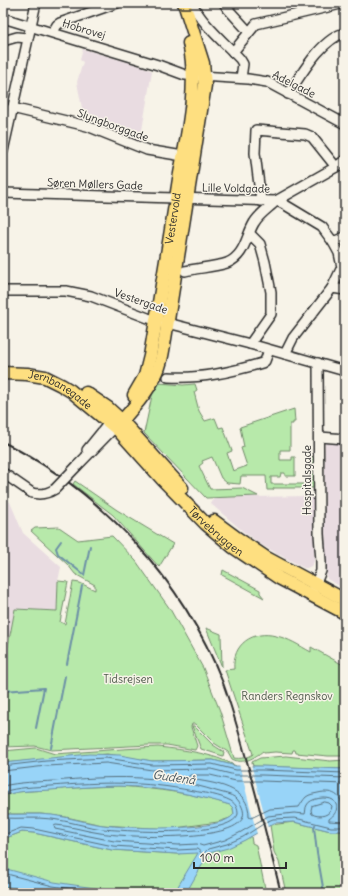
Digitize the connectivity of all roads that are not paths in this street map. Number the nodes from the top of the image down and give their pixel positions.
1 (36, 3) edge
2 (117, 3) edge
3 (177, 3) edge
4 (184, 3) edge
5 (192, 3) edge
6 (224, 3) edge
7 (345, 3) edge
8 (3, 18) edge
9 (30, 26) junction
10 (53, 32) junction
11 (249, 32) junction
12 (345, 33) edge
13 (27, 38) junction
14 (3, 41) edge
15 (233, 52) junction
16 (198, 74) junction
17 (242, 78) junction
18 (288, 94) junction
19 (12, 108) junction
20 (345, 124) edge
21 (3, 151) edge
22 (183, 156) junction
23 (345, 160) edge
24 (336, 167) junction
25 (3, 193) edge
26 (182, 198) junction
27 (261, 201) junction
28 (276, 201) junction
29 (250, 234) junction
30 (345, 237) edge
31 (333, 242) junction
32 (185, 270) dead end
33 (332, 288) junction
34 (345, 290) edge
35 (3, 291) edge
36 (162, 321) junction
37 (250, 344) junction
38 (269, 350) junction
39 (285, 354) junction
40 (318, 363) junction
41 (3, 367) edge
42 (345, 371) edge
43 (3, 372) edge
44 (168, 377) dead end
45 (115, 421) junction
46 (320, 437) junction
47 (345, 439) edge
48 (3, 473) edge
49 (313, 590) junction
50 (345, 600) edge
51 (345, 613) edge

1 - 9 street
2 - 10 street
3 - 16 main road, Vestervold
4 - 16 main road, Vestervold
5 - 15 street
6 - 11 street
7 - 11 street
8 - 9 street, Hobrovej
9 - 10 street, Hobrovej
9 - 13 street
10 - 16 street, Hobrovej
11 - 15 street
12 - 18 street
13 - 14 street
13 - 19 street
15 - 17 street
16 - 17 street, Adelgade
16 - 22 main road, Vestervold
16 - 26 main road, Vestervold
17 - 18 street, Adelgade
18 - 20 street, Adelgade
19 - 21 street
19 - 22 street, Slyngborggade
22 - 26 main road, Vestervold
23 - 24 street, Lille Voldgade
24 - 27 street
24 - 28 street, Lille Voldgade
25 - 26 street, Søren Møllers Gade
26 - 27 street, Lille Voldgade
26 - 36 main road, Vestervold
27 - 28 street, Lille Voldgade
28 - 29 street
28 - 31 street
29 - 32 street
29 - 37 street
30 - 31 street
31 - 33 street
33 - 34 street
33 - 39 street
35 - 36 street, Vestergade
36 - 37 street, Vestergade
36 - 45 main road, Vestervold
37 - 38 street, Vestergade
38 - 39 street, Vestergade
38 - 44 street
39 - 40 street, Vestergade
40 - 42 street, Vestergade
40 - 46 street, Hospitalsgade
41 - 45 main road, Jernbanegade
43 - 45 main road, Jernbanegade
45 - 48 street, bridge
45 - 49 main road, Tørvebryggen
46 - 47 street
46 - 49 street, Hospitalsgade
49 - 50 main road, Tørvebryggen
49 - 51 main road, Tørvebryggen

